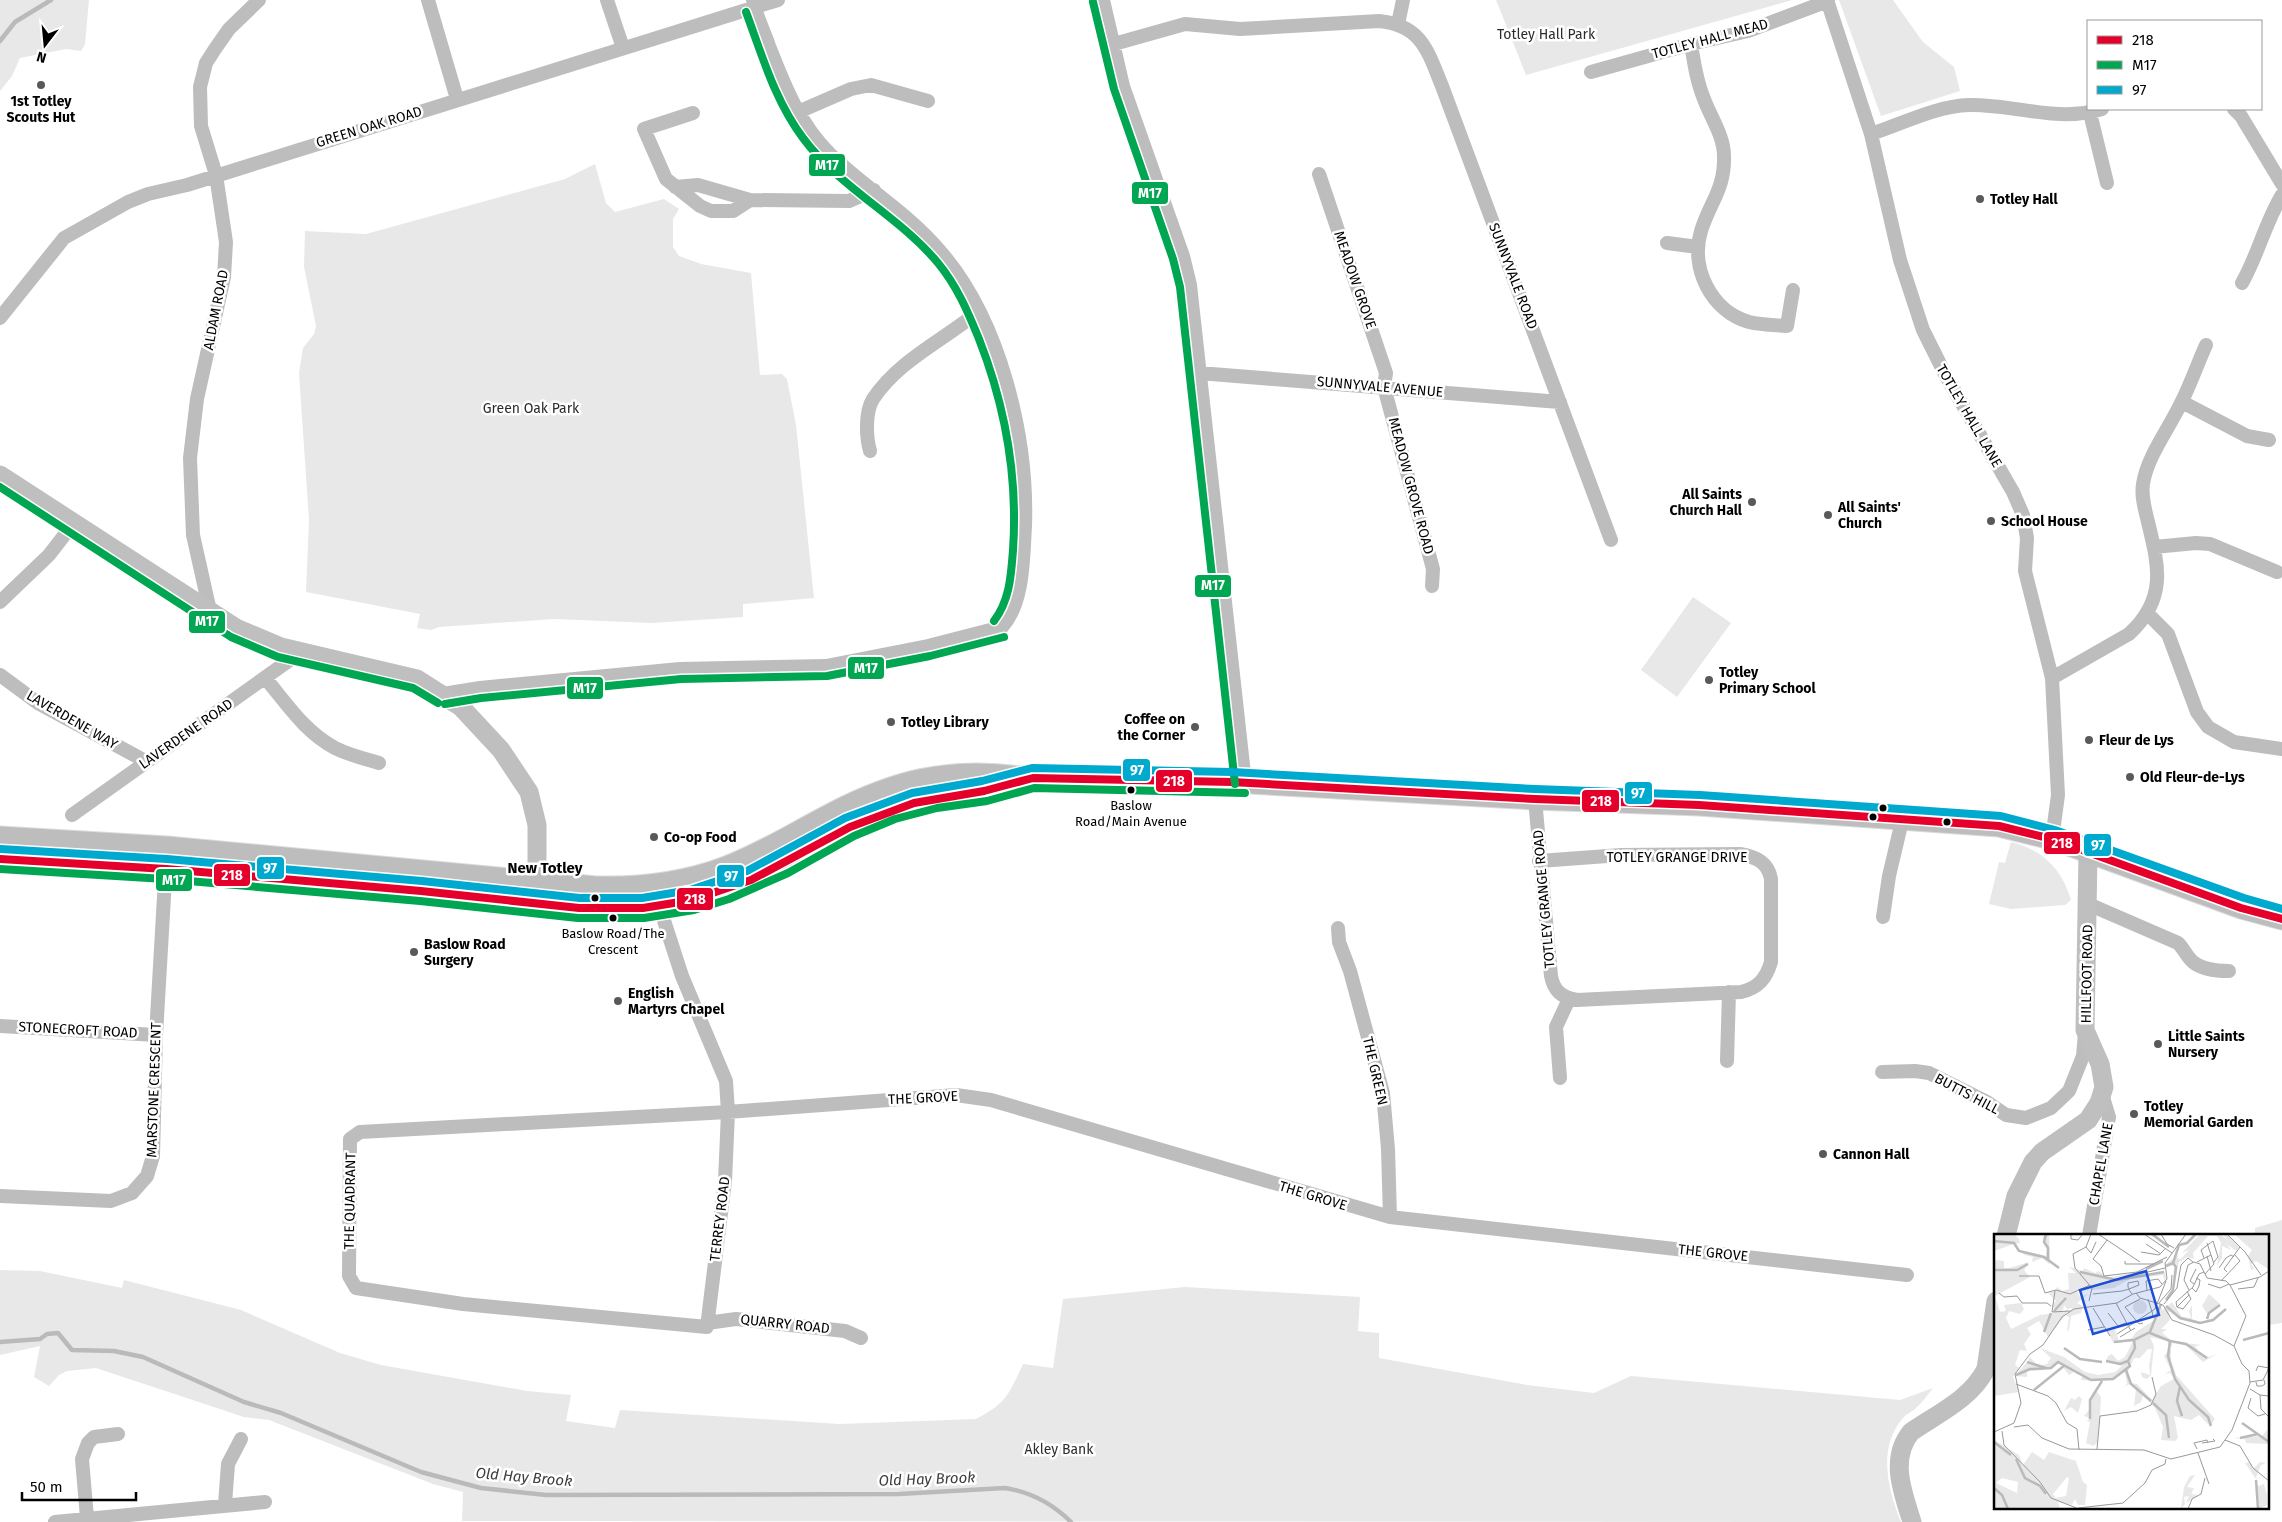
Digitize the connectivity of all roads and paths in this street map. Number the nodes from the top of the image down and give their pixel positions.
1 (259, 0) edge
2 (428, 0) edge
3 (607, 0) edge
4 (778, 0) edge
5 (1103, 0) edge
6 (1403, 0) edge
7 (1827, 1) edge
8 (754, 4) edge
9 (1398, 24) junction
10 (1114, 44) junction
11 (1691, 44) junction
12 (623, 48) junction
13 (1591, 72) dead end
14 (457, 99) junction
15 (928, 101) dead end
16 (2235, 110) edge
17 (2096, 111) edge
18 (798, 112) junction
19 (693, 113) dead end
20 (1871, 134) junction
21 (1319, 174) dead end
22 (216, 175) junction
23 (2107, 183) dead end
24 (2282, 184) edge
25 (675, 187) junction
26 (874, 190) junction
27 (2282, 195) edge
28 (750, 200) junction
29 (1667, 243) dead end
30 (1698, 247) junction
31 (2242, 283) dead end
32 (1794, 290) dead end
33 (978, 311) junction
34 (0, 318) edge
35 (2206, 345) dead end
36 (1199, 373) junction
37 (1384, 387) junction
38 (1560, 402) junction
39 (2182, 402) junction
40 (2269, 440) dead end
41 (870, 451) dead end
42 (0, 475) edge
43 (73, 524) junction
44 (1611, 540) dead end
45 (2154, 547) junction
46 (2278, 572) dead end
47 (1432, 586) dead end
48 (0, 602) edge
49 (210, 611) junction
50 (2148, 614) junction
51 (301, 652) junction
52 (0, 675) edge
53 (2052, 678) junction
54 (266, 679) junction
55 (443, 694) junction
56 (2282, 749) edge
57 (147, 762) junction
58 (379, 764) dead end
59 (1033, 778) junction
60 (1245, 783) junction
61 (1535, 799) junction
62 (72, 815) dead end
63 (1902, 821) junction
64 (0, 837) edge
65 (2052, 839) junction
66 (166, 847) junction
67 (2088, 853) junction
68 (0, 859) edge
69 (1539, 861) junction
70 (166, 868) junction
71 (538, 882) junction
72 (654, 885) junction
73 (537, 904) junction
74 (2088, 904) junction
75 (659, 907) junction
76 (1883, 917) dead end
77 (2282, 919) edge
78 (1338, 928) dead end
79 (2228, 971) dead end
80 (1729, 992) junction
81 (1569, 999) junction
82 (0, 1026) edge
83 (2085, 1030) junction
84 (156, 1035) junction
85 (1727, 1060) dead end
86 (1882, 1072) dead end
87 (1560, 1078) dead end
88 (2102, 1094) junction
89 (728, 1112) junction
90 (0, 1196) edge
91 (1390, 1217) junction
92 (2006, 1234) edge
93 (2089, 1234) edge
94 (1907, 1275) dead end
95 (1994, 1315) edge
96 (707, 1325) junction
97 (861, 1338) dead end
98 (118, 1434) dead end
99 (241, 1440) dead end
100 (265, 1502) dead end
101 (225, 1504) junction
102 (88, 1518) junction
103 (55, 1522) edge
104 (1912, 1522) edge

1 - 22 street, ALDAM ROAD
2 - 14 street
3 - 12 street
4 - 8 street, GREEN OAK ROAD
5 - 10 street
6 - 9 street
7 - 11 street, TOTLEY HALL MEAD
7 - 20 street, TOTLEY HALL LANE
8 - 12 street, GREEN OAK ROAD
8 - 18 street
9 - 10 street, SUNNYVALE ROAD
9 - 38 street, SUNNYVALE ROAD
10 - 36 street
11 - 13 street, TOTLEY HALL MEAD
11 - 30 street
12 - 14 street, GREEN OAK ROAD
14 - 22 street, GREEN OAK ROAD
15 - 18 street
16 - 24 street
17 - 20 street
17 - 23 street
18 - 26 street
19 - 25 street
20 - 53 street, TOTLEY HALL LANE
21 - 37 street, MEADOW GROVE
22 - 34 street, GREEN OAK ROAD
22 - 49 street, ALDAM ROAD
25 - 28 street
25 - 28 street
26 - 28 street
26 - 33 street
27 - 31 street
29 - 30 street
30 - 32 street
33 - 41 street
33 - 55 street
35 - 39 street
36 - 37 street, SUNNYVALE AVENUE
36 - 60 street
37 - 38 street, SUNNYVALE AVENUE
37 - 47 street, MEADOW GROVE ROAD
38 - 44 street, SUNNYVALE ROAD
39 - 40 street
39 - 45 street
42 - 43 street
43 - 48 street
43 - 49 street
45 - 46 street
45 - 50 street
49 - 51 street
50 - 53 street
50 - 56 street
51 - 54 street, LAVERDENE ROAD
51 - 55 street
52 - 57 street, LAVERDENE WAY
53 - 65 street, TOTLEY HALL LANE
54 - 57 street, LAVERDENE ROAD
54 - 58 street
55 - 71 street
57 - 62 street, LAVERDENE ROAD
59 - 60 main road
59 - 72 main road
59 - 75 main road
60 - 61 main road
61 - 63 main road
61 - 69 street, TOTLEY GRANGE ROAD
63 - 65 main road
63 - 76 street
64 - 66 main road
65 - 67 main road
66 - 70 street, MARSTONE CRESCENT
66 - 71 main road
67 - 74 street, HILLFOOT ROAD
67 - 77 main road
68 - 70 main road
69 - 80 street, TOTLEY GRANGE DRIVE
69 - 81 street, TOTLEY GRANGE ROAD
70 - 73 main road
70 - 84 street, MARSTONE CRESCENT
71 - 72 main road
71 - 73 street
72 - 75 street, TERREY ROAD
73 - 75 main road
74 - 79 street
74 - 83 street, HILLFOOT ROAD
75 - 89 street, TERREY ROAD
78 - 91 street, THE GREEN
80 - 81 street, TOTLEY GRANGE DRIVE
80 - 85 street
81 - 87 street
82 - 84 street, STONECROFT ROAD
83 - 86 street, BUTTS HILL
83 - 88 street, HILLFOOT ROAD
84 - 90 street, MARSTONE CRESCENT
88 - 92 street, HILLFOOT ROAD
88 - 93 street, CHAPEL LANE
89 - 91 street, THE GROVE
89 - 96 street, TERREY ROAD
89 - 96 street, THE QUADRANT
91 - 94 street, THE GROVE
95 - 104 street
96 - 97 street, QUARRY ROAD
98 - 102 street
99 - 101 street
100 - 101 street
101 - 102 street
102 - 103 street

